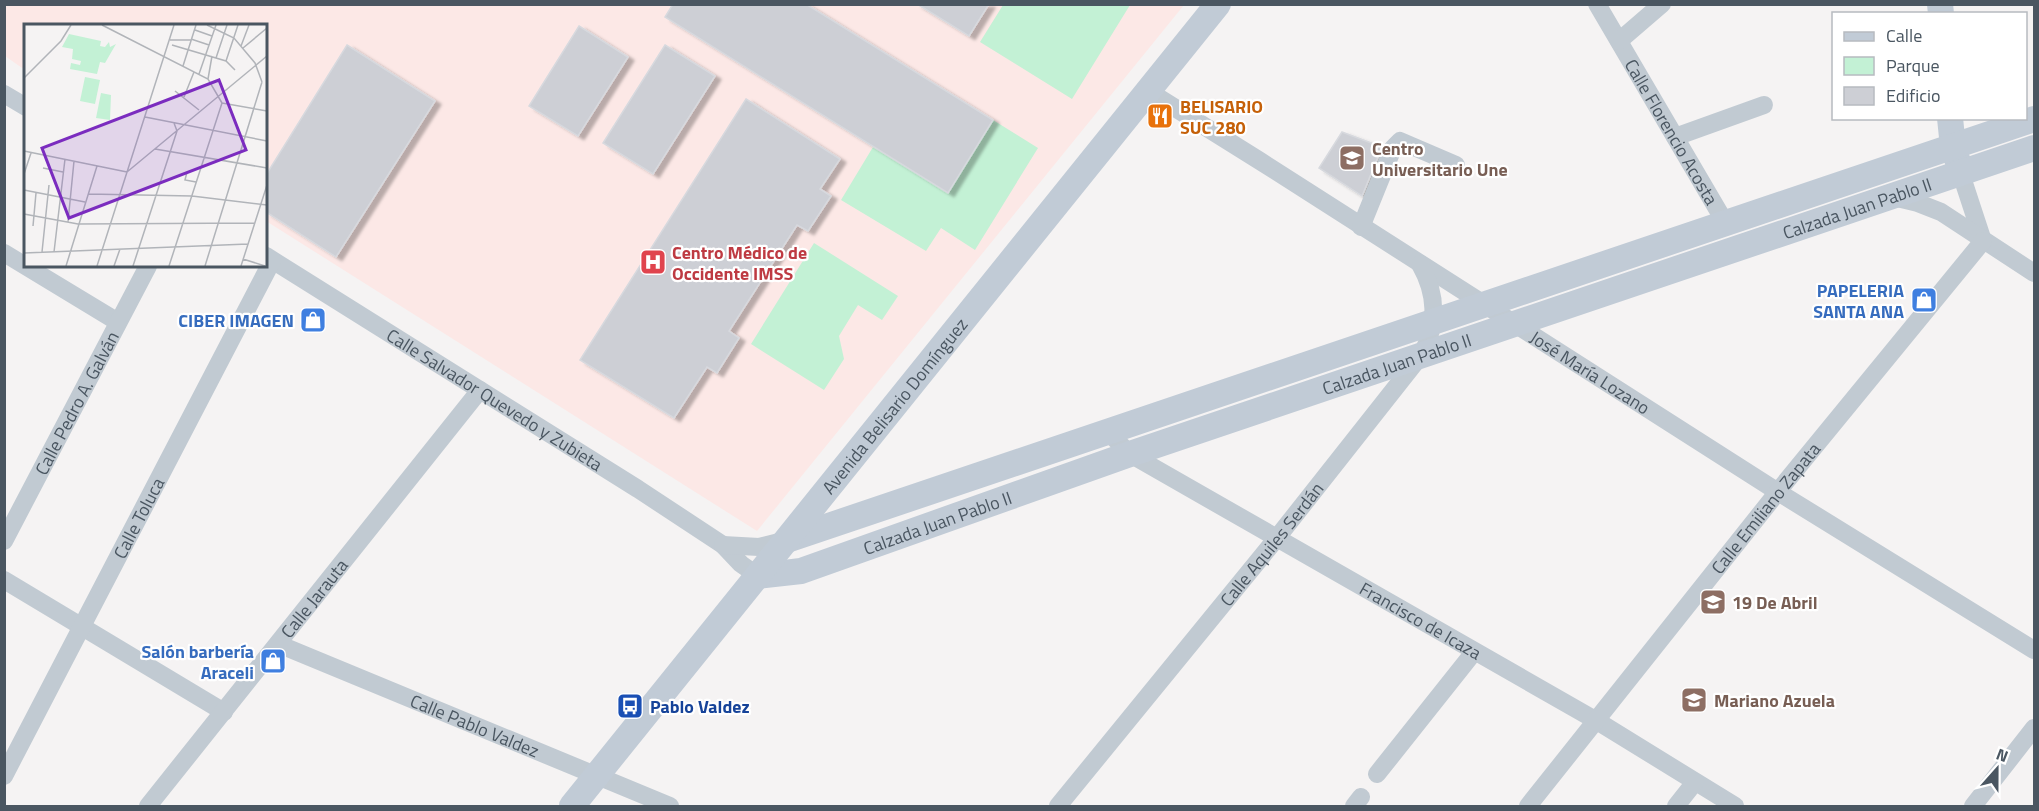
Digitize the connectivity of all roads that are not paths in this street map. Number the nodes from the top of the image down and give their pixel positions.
1 (1218, 4) edge
2 (1597, 4) edge
3 (1662, 4) edge
4 (1619, 41) junction
5 (1148, 91) junction
6 (4, 94) edge
7 (1764, 105) dead end
8 (24, 106) edge
9 (2034, 119) edge
10 (1950, 120) edge
11 (1675, 137) junction
12 (1953, 147) junction
13 (2034, 148) edge
14 (1456, 165) dead end
15 (1961, 174) junction
16 (1893, 197) junction
17 (1726, 224) junction
18 (1361, 227) junction
19 (1983, 241) junction
20 (4, 253) edge
21 (269, 259) edge
22 (1419, 264) junction
23 (24, 265) edge
24 (27, 267) edge
25 (147, 267) edge
26 (265, 267) edge
27 (2034, 273) edge
28 (1484, 305) junction
29 (118, 322) junction
30 (1434, 322) junction
31 (1514, 324) junction
32 (1422, 354) junction
33 (480, 390) junction
34 (1108, 432) junction
35 (1130, 454) junction
36 (1778, 492) junction
37 (1276, 539) junction
38 (787, 540) junction
39 (4, 541) edge
40 (723, 545) junction
41 (758, 576) junction
42 (4, 580) edge
43 (82, 627) junction
44 (278, 644) junction
45 (2034, 650) edge
46 (1474, 652) junction
47 (224, 712) junction
48 (1597, 721) junction
49 (2034, 728) edge
50 (1377, 774) dead end
51 (4, 776) edge
52 (596, 776) junction
53 (1695, 782) junction
54 (148, 807) edge
55 (572, 807) edge
56 (670, 807) edge
57 (1058, 807) edge
58 (1528, 807) edge
59 (1676, 807) edge
60 (1735, 807) edge
61 (1973, 807) edge

1 - 5 main road, Avenida Belisario Domínguez
2 - 4 street, Calle Florencio Acosta
3 - 4 street
4 - 11 street, Calle Florencio Acosta
5 - 18 street, José María Lozano
5 - 38 main road, Avenida Belisario Domínguez
6 - 8 street
7 - 11 street
9 - 12 main road, Calzada Juan Pablo II
10 - 12 main road
11 - 17 street, Calle Florencio Acosta
12 - 15 main road
12 - 17 main road, Calzada Juan Pablo II
13 - 15 main road, Calzada Juan Pablo II
14 - 18 street
15 - 16 main road, Calzada Juan Pablo II
15 - 19 street
16 - 19 street
16 - 31 main road, Calzada Juan Pablo II
17 - 28 main road, Calzada Juan Pablo II
18 - 22 street, José María Lozano
19 - 27 street
19 - 36 street, Calle Emiliano Zapata
20 - 23 street
21 - 33 street, Calle Salvador Quevedo y Zubieta
22 - 28 street, José María Lozano
22 - 30 street, Calle Aquiles Serdán
24 - 29 street
25 - 29 street, Calle Pedro A. Galván
26 - 43 street, Calle Toluca
28 - 30 main road, Calzada Juan Pablo II
28 - 31 street, José María Lozano
29 - 39 street, Calle Pedro A. Galván
30 - 32 street, Calle Aquiles Serdán
30 - 34 main road, Calzada Juan Pablo II
31 - 32 main road, Calzada Juan Pablo II
31 - 36 street, José María Lozano
32 - 35 main road, Calzada Juan Pablo II
32 - 37 street, Calle Aquiles Serdán
33 - 40 street, Calle Salvador Quevedo y Zubieta
33 - 44 street, Calle Jarauta
34 - 35 street, Francisco de Icaza
34 - 38 main road, Calzada Juan Pablo II
35 - 37 street, Francisco de Icaza
35 - 41 main road, Calzada Juan Pablo II
36 - 45 street, José María Lozano
36 - 48 street, Calle Emiliano Zapata
37 - 46 street, Francisco de Icaza
37 - 57 street, Calle Aquiles Serdán
38 - 40 street
38 - 41 main road, Avenida Belisario Domínguez
40 - 41 street, Calle Salvador Quevedo y Zubieta
41 - 52 main road, Avenida Belisario Domínguez
42 - 43 street
43 - 47 street
43 - 51 street, Calle Toluca
44 - 47 street, Calle Jarauta
44 - 52 street, Calle Pablo Valdez
46 - 48 street, Francisco de Icaza
46 - 50 street
47 - 54 street, Calle Jarauta
48 - 53 street, Francisco de Icaza
48 - 58 street, Calle Emiliano Zapata
49 - 61 street
52 - 55 main road, Avenida Belisario Domínguez
52 - 56 street, Calle Pablo Valdez
53 - 59 street
53 - 60 street, Francisco de Icaza

